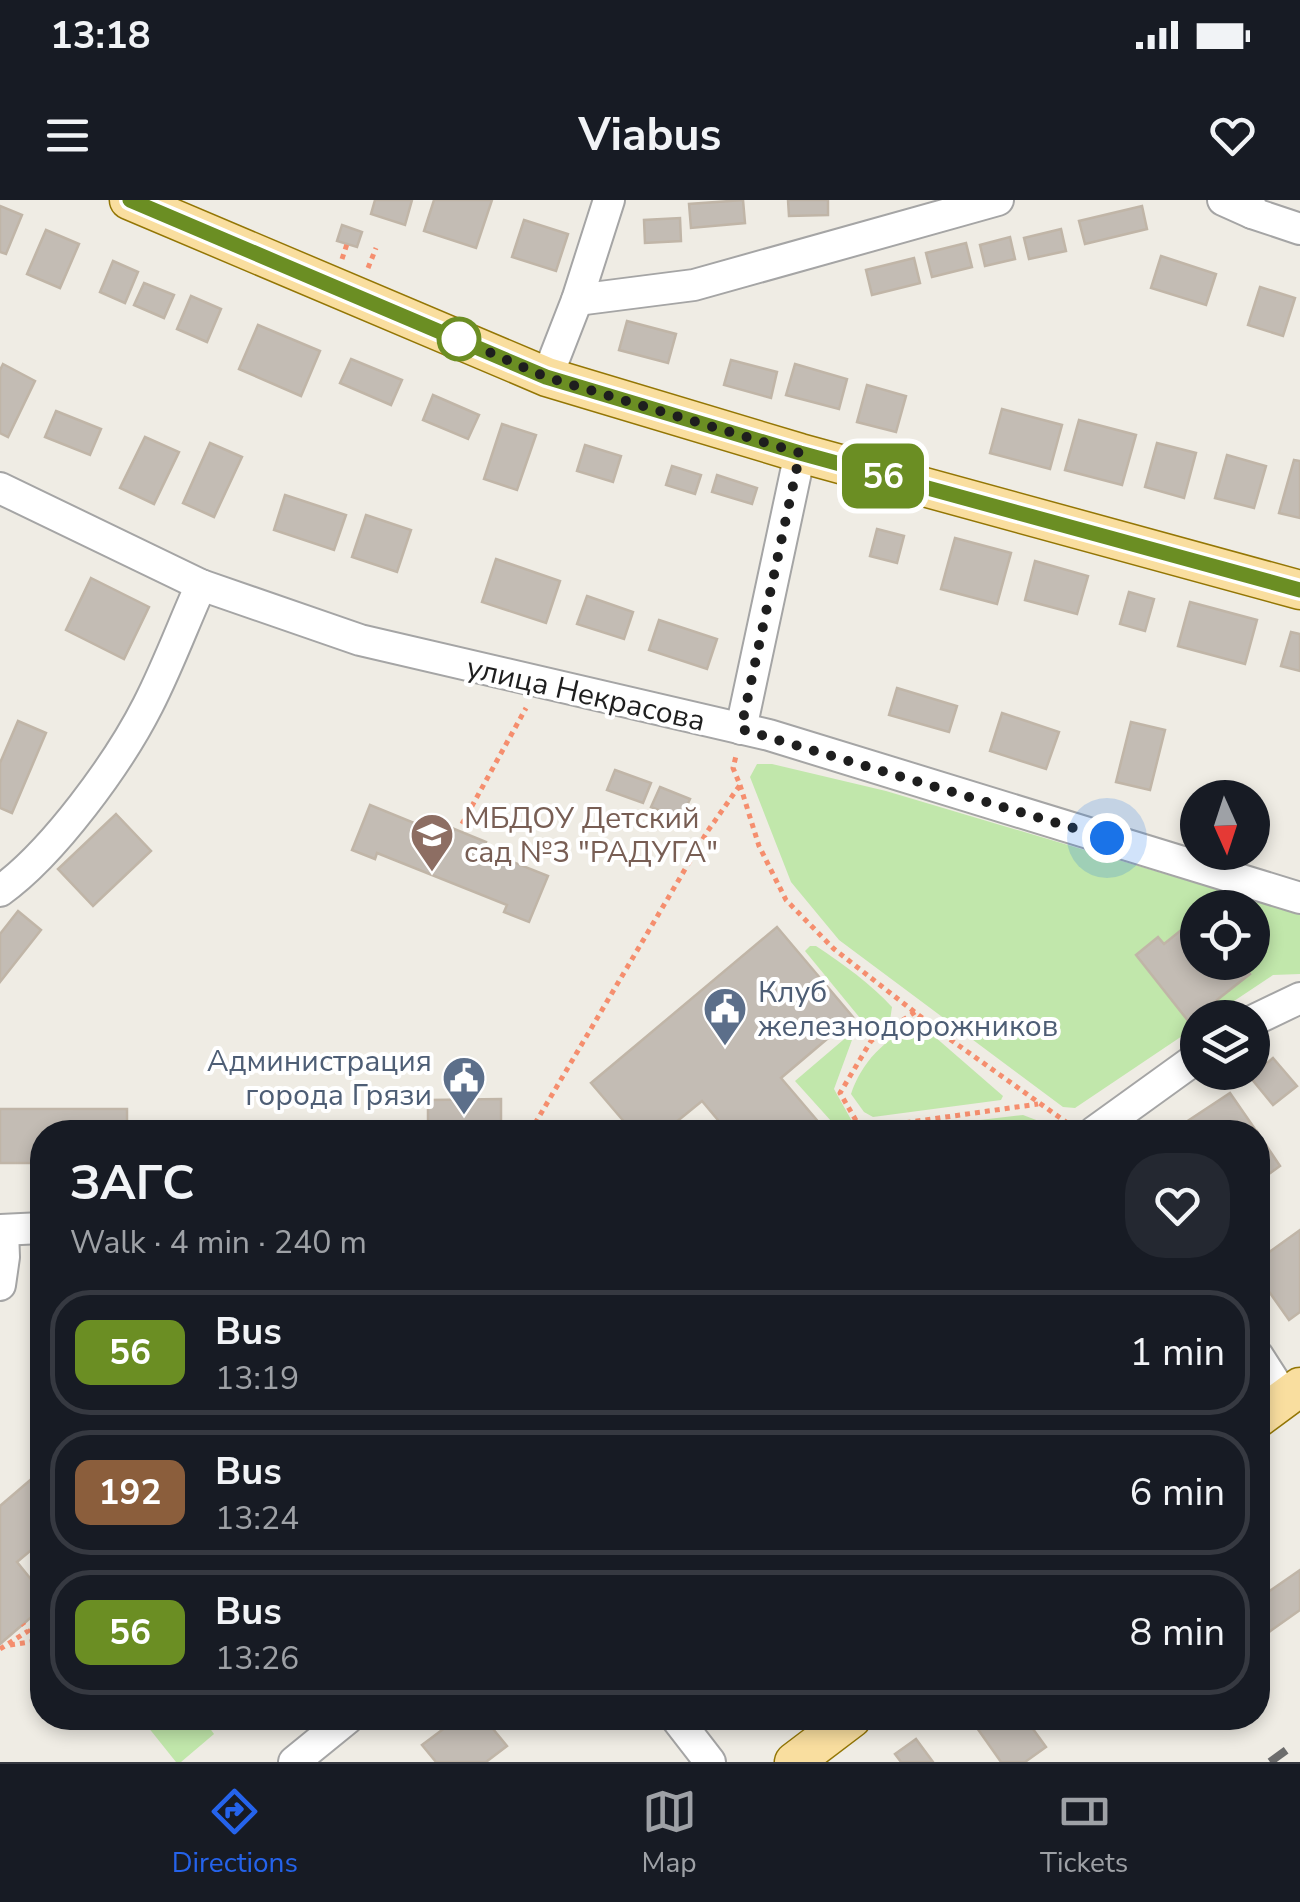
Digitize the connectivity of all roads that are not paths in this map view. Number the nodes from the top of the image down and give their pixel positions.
1 (130, 200) edge
2 (609, 200) edge
3 (998, 200) edge
4 (1223, 200) edge
5 (1250, 207) edge
6 (1300, 229) edge
7 (577, 300) junction
8 (546, 377) junction
9 (800, 453) junction
10 (0, 488) edge
11 (200, 585) junction
12 (1300, 590) edge
13 (731, 727) junction
14 (0, 891) edge
15 (1300, 898) edge
16 (1300, 998) edge
17 (1270, 1012) edge
18 (1180, 1068) edge
19 (1093, 1120) edge
20 (30, 1229) edge
21 (2, 1230) edge
22 (0, 1285) edge
23 (333, 1730) edge
24 (685, 1730) edge
25 (836, 1730) edge
26 (294, 1762) edge
27 (710, 1762) edge
28 (794, 1762) edge

1 - 8 main road
2 - 7 street
3 - 7 street
4 - 5 street
5 - 6 street
7 - 8 street
8 - 9 main road
9 - 12 main road
9 - 13 street
10 - 11 street, улица Некрасова
11 - 13 street, улица Некрасова
11 - 14 street
13 - 15 street, улица Некрасова
16 - 17 street
18 - 19 street
20 - 21 street
21 - 22 street
23 - 26 street
24 - 27 street
25 - 28 main road

